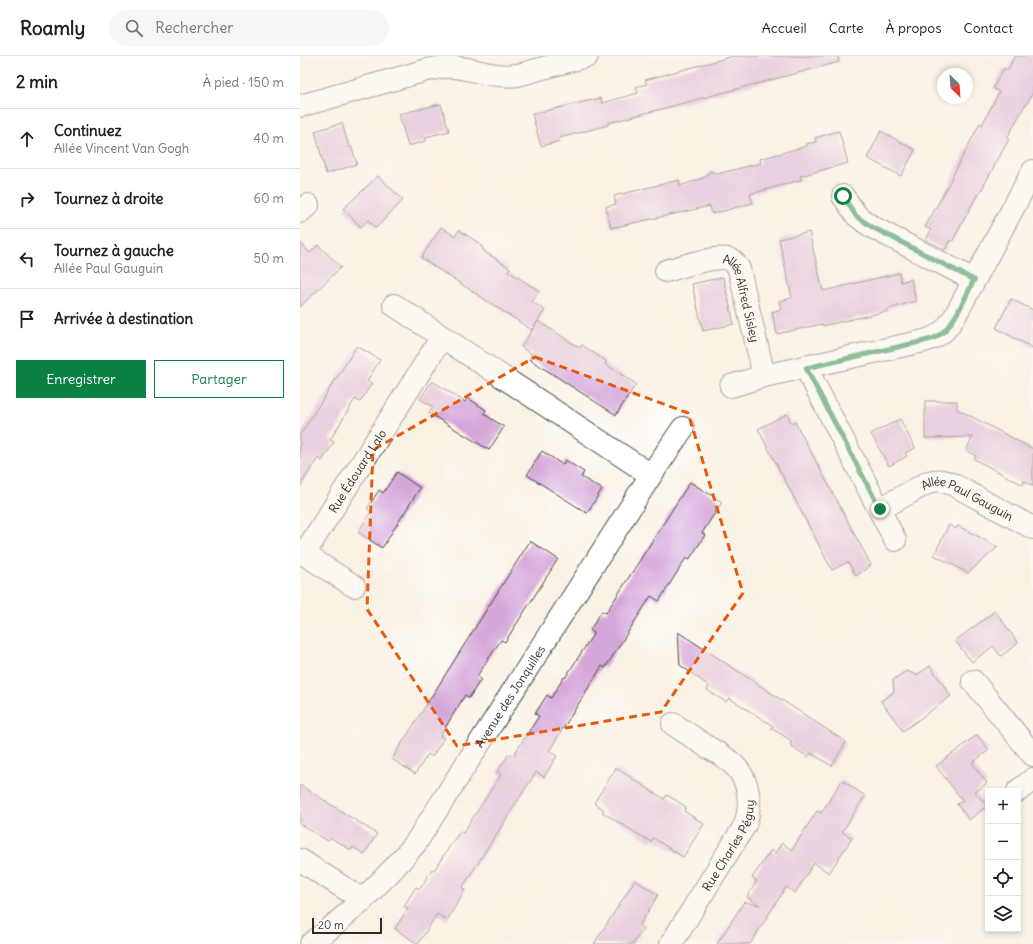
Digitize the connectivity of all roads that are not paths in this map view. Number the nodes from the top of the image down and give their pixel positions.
1 (587, 56) edge
2 (300, 106) edge
3 (1033, 171) edge
4 (843, 196) dead end
5 (666, 271) dead end
6 (974, 280) junction
7 (394, 305) dead end
8 (442, 337) junction
9 (806, 368) junction
10 (764, 376) junction
11 (731, 386) dead end
12 (683, 428) dead end
13 (651, 475) junction
14 (880, 509) junction
15 (1033, 528) edge
16 (895, 540) dead end
17 (354, 586) dead end
18 (973, 681) dead end
19 (673, 724) dead end
20 (1033, 754) edge
21 (1033, 779) edge
22 (1021, 789) edge
23 (300, 860) edge
24 (363, 900) junction
25 (311, 944) edge
26 (671, 944) edge

1 - 2 street
3 - 6 street
4 - 6 street
5 - 10 street, Allée Alfred Sisley
6 - 9 street
7 - 8 street
8 - 13 street
8 - 17 street, Rue Édouard Lalo
9 - 10 street
9 - 14 street
10 - 11 street
12 - 13 street, Avenue des Jonquilles
13 - 24 street, Avenue des Jonquilles
14 - 15 street, Allée Paul Gauguin
14 - 16 street
18 - 20 street
19 - 26 street, Rue Charles Péguy
21 - 22 street
23 - 24 street
24 - 25 street, Avenue des Jonquilles

